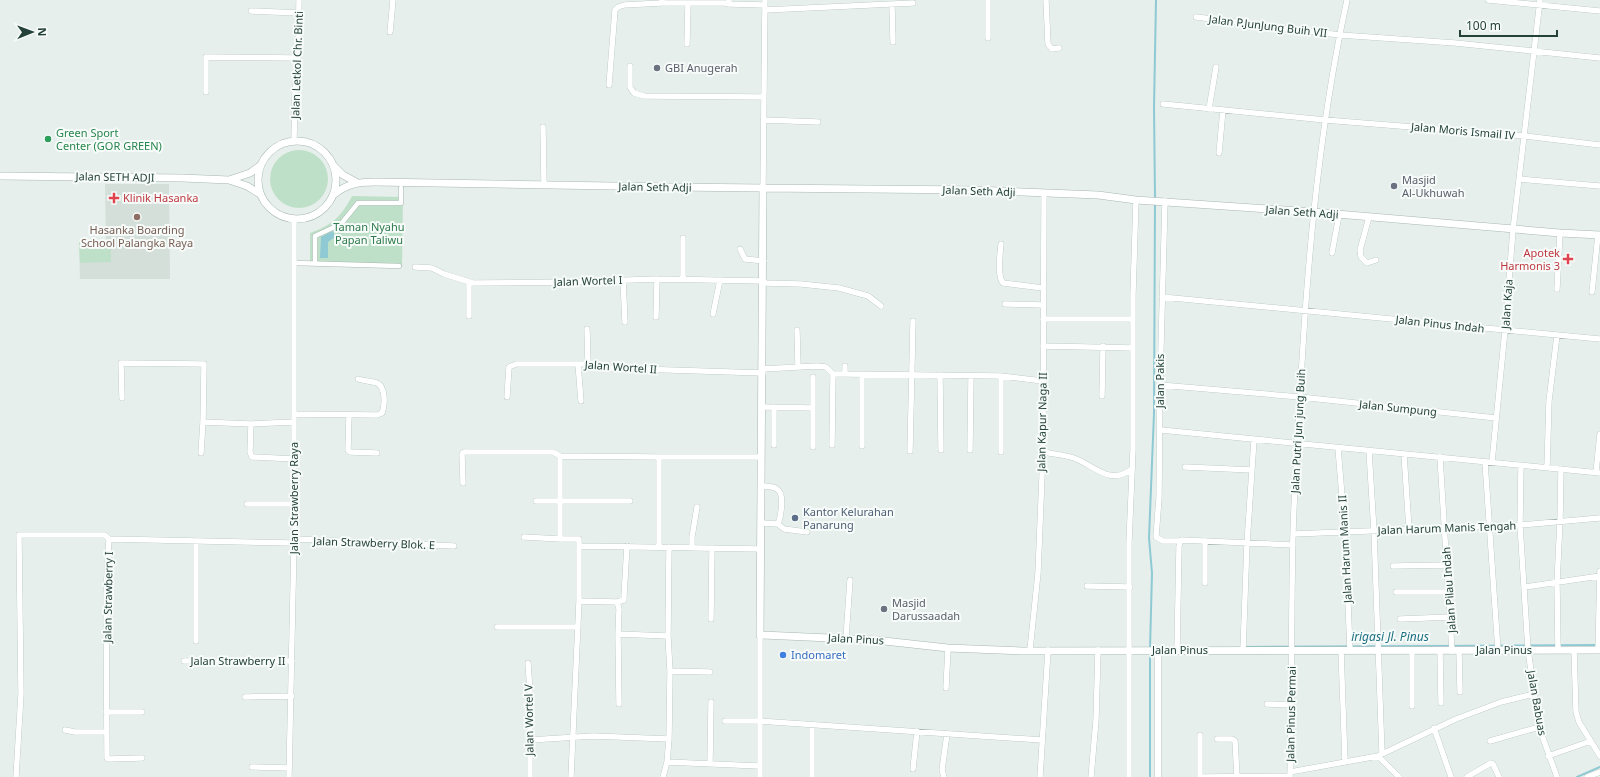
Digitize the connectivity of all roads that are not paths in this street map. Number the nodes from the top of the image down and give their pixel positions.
1 (299, 0) edge
2 (393, 0) edge
3 (988, 0) edge
4 (1046, 0) edge
5 (1347, 0) edge
6 (1488, 0) edge
7 (662, 1) edge
8 (696, 1) edge
9 (729, 2) edge
10 (1540, 2) edge
11 (688, 3) junction
12 (913, 3) dead end
13 (892, 4) junction
14 (765, 5) edge
15 (251, 11) dead end
16 (1600, 11) edge
17 (299, 13) junction
18 (1196, 17) dead end
19 (390, 32) dead end
20 (1340, 35) junction
21 (988, 38) dead end
22 (893, 42) dead end
23 (688, 44) dead end
24 (1059, 48) dead end
25 (1534, 51) junction
26 (298, 58) junction
27 (1600, 58) edge
28 (630, 66) dead end
29 (1216, 67) dead end
30 (609, 85) dead end
31 (206, 92) dead end
32 (764, 97) junction
33 (1163, 104) dead end
34 (1209, 109) junction
35 (1223, 110) junction
36 (764, 120) junction
37 (1325, 120) junction
38 (818, 122) dead end
39 (543, 127) dead end
40 (1525, 136) junction
41 (294, 141) junction
42 (1600, 145) edge
43 (1219, 153) dead end
44 (332, 164) junction
45 (261, 165) junction
46 (0, 176) edge
47 (1519, 179) junction
48 (229, 180) junction
49 (356, 182) junction
50 (544, 184) junction
51 (1600, 186) edge
52 (401, 188) dead end
53 (763, 188) junction
54 (260, 194) junction
55 (1044, 194) junction
56 (333, 195) junction
57 (1136, 200) junction
58 (1163, 201) junction
59 (1313, 212) junction
60 (1339, 214) junction
61 (1369, 217) junction
62 (294, 220) junction
63 (1513, 230) junction
64 (1560, 233) junction
65 (1599, 235) edge
66 (683, 238) dead end
67 (1001, 244) dead end
68 (740, 249) dead end
69 (1332, 253) dead end
70 (1376, 260) dead end
71 (764, 261) junction
72 (294, 263) junction
73 (315, 263) junction
74 (399, 266) dead end
75 (415, 267) dead end
76 (657, 279) junction
77 (623, 280) junction
78 (683, 280) junction
79 (720, 280) junction
80 (469, 282) junction
81 (764, 282) junction
82 (1043, 288) junction
83 (1557, 289) dead end
84 (1592, 292) dead end
85 (1162, 297) junction
86 (1005, 304) dead end
87 (1043, 305) junction
88 (881, 306) dead end
89 (1304, 310) junction
90 (713, 314) dead end
91 (469, 316) dead end
92 (656, 317) dead end
93 (1043, 319) junction
94 (1133, 319) junction
95 (913, 321) dead end
96 (625, 322) dead end
97 (588, 329) dead end
98 (797, 330) dead end
99 (1505, 330) junction
100 (1557, 335) junction
101 (1600, 339) edge
102 (1043, 346) junction
103 (1103, 346) junction
104 (1133, 348) junction
105 (578, 364) junction
106 (588, 364) junction
107 (798, 366) junction
108 (845, 366) dead end
109 (763, 371) junction
110 (832, 374) junction
111 (846, 374) junction
112 (862, 374) junction
113 (940, 375) junction
114 (911, 376) junction
115 (971, 376) junction
116 (1001, 376) junction
117 (813, 377) dead end
118 (358, 379) dead end
119 (1043, 381) junction
120 (1160, 385) junction
121 (1102, 396) dead end
122 (507, 397) dead end
123 (1300, 397) junction
124 (122, 398) dead end
125 (581, 401) dead end
126 (774, 407) junction
127 (762, 408) junction
128 (813, 408) junction
129 (294, 414) junction
130 (348, 415) junction
131 (1496, 418) junction
132 (203, 422) junction
133 (294, 422) junction
134 (251, 424) junction
135 (1160, 430) junction
136 (1600, 434) edge
137 (1254, 440) junction
138 (1298, 444) junction
139 (774, 445) dead end
140 (832, 445) dead end
141 (813, 446) dead end
142 (862, 446) dead end
143 (1338, 448) junction
144 (940, 450) dead end
145 (970, 450) dead end
146 (910, 451) dead end
147 (1369, 451) junction
148 (1001, 452) dead end
149 (1043, 452) junction
150 (201, 453) dead end
151 (377, 453) dead end
152 (1404, 454) junction
153 (560, 456) junction
154 (659, 456) junction
155 (761, 457) junction
156 (1440, 457) junction
157 (295, 459) junction
158 (1484, 462) junction
159 (1492, 462) junction
160 (1521, 465) junction
161 (1185, 467) dead end
162 (1547, 467) junction
163 (1132, 469) junction
164 (1560, 469) junction
165 (1252, 470) junction
166 (1598, 472) edge
167 (463, 483) dead end
168 (761, 486) junction
169 (560, 500) junction
170 (536, 501) dead end
171 (630, 501) dead end
172 (247, 504) dead end
173 (294, 504) junction
174 (697, 507) dead end
175 (1600, 518) edge
176 (1560, 521) junction
177 (761, 523) junction
178 (778, 524) junction
179 (1489, 525) junction
180 (1520, 525) junction
181 (1445, 528) junction
182 (1409, 529) junction
183 (1374, 531) junction
184 (806, 532) dead end
185 (1345, 532) junction
186 (1293, 534) junction
187 (524, 538) dead end
188 (109, 539) junction
189 (560, 539) junction
190 (196, 541) junction
191 (294, 541) junction
192 (1180, 541) junction
193 (1206, 541) junction
194 (1247, 543) junction
195 (454, 546) dead end
196 (579, 546) junction
197 (627, 546) junction
198 (1293, 546) junction
199 (659, 547) junction
200 (669, 547) junction
201 (692, 548) junction
202 (712, 548) junction
203 (761, 549) junction
204 (1447, 565) junction
205 (1393, 566) dead end
206 (1600, 571) edge
207 (1600, 576) edge
208 (850, 580) dead end
209 (1557, 582) junction
210 (1205, 583) dead end
211 (1087, 586) dead end
212 (1130, 587) junction
213 (1525, 587) junction
214 (1396, 592) dead end
215 (1449, 592) junction
216 (1599, 600) edge
217 (579, 601) junction
218 (617, 602) junction
219 (1451, 617) junction
220 (711, 619) dead end
221 (1400, 619) dead end
222 (497, 627) dead end
223 (578, 627) junction
224 (618, 634) junction
225 (760, 634) junction
226 (668, 636) junction
227 (846, 638) junction
228 (196, 641) dead end
229 (948, 648) junction
230 (1030, 650) junction
231 (1048, 650) junction
232 (1098, 650) junction
233 (1177, 650) junction
234 (1243, 650) junction
235 (1341, 650) junction
236 (1350, 650) junction
237 (1379, 650) junction
238 (1412, 650) junction
239 (1440, 650) junction
240 (1456, 650) junction
241 (1498, 650) junction
242 (1528, 650) junction
243 (1558, 650) junction
244 (1574, 650) junction
245 (1599, 650) edge
246 (1130, 651) junction
247 (1156, 651) junction
248 (1292, 651) junction
249 (184, 661) dead end
250 (292, 661) junction
251 (528, 663) dead end
252 (670, 671) junction
253 (710, 672) dead end
254 (946, 688) dead end
255 (1460, 692) dead end
256 (1534, 694) junction
257 (292, 696) junction
258 (245, 697) dead end
259 (711, 702) dead end
260 (619, 704) dead end
261 (1267, 704) dead end
262 (1441, 704) dead end
263 (1291, 705) junction
264 (1412, 706) dead end
265 (106, 712) junction
266 (142, 712) dead end
267 (759, 720) junction
268 (724, 721) dead end
269 (812, 725) junction
270 (1539, 727) junction
271 (1434, 728) junction
272 (65, 730) dead end
273 (106, 732) junction
274 (917, 732) junction
275 (947, 734) junction
276 (1200, 736) dead end
277 (572, 738) junction
278 (669, 739) junction
279 (1217, 739) dead end
280 (530, 740) junction
281 (1042, 740) junction
282 (1490, 741) dead end
283 (1590, 741) junction
284 (1380, 755) junction
285 (1548, 756) junction
286 (1600, 756) edge
287 (142, 758) dead end
288 (667, 762) junction
289 (1345, 762) junction
290 (710, 763) junction
291 (759, 766) junction
292 (252, 767) dead end
293 (289, 768) junction
294 (913, 769) dead end
295 (1600, 772) edge
296 (1290, 775) edge
297 (1236, 776) edge
298 (1249, 776) edge
299 (16, 777) edge
300 (289, 777) edge
301 (530, 777) edge
302 (571, 777) edge
303 (663, 777) edge
304 (760, 777) edge
305 (812, 777) edge
306 (944, 777) edge
307 (1040, 777) edge
308 (1091, 777) edge
309 (1129, 777) edge
310 (1158, 777) edge
311 (1200, 777) edge
312 (1399, 777) edge
313 (1451, 777) edge
314 (1467, 777) edge
315 (1499, 777) edge
316 (1557, 777) edge
317 (1587, 777) edge

1 - 17 street, Jalan Letkol Chr. Binti
2 - 19 street
3 - 21 street
4 - 24 street
5 - 20 street, Jalan Putri Jun jung Buih
6 - 10 street
7 - 11 street
7 - 30 street
8 - 9 street
8 - 11 street
9 - 14 street
10 - 16 street
10 - 25 street, Jalan Kaja
11 - 23 street
12 - 13 street
13 - 14 street
13 - 22 street
14 - 32 street
15 - 17 street
17 - 26 street, Jalan Letkol Chr. Binti
18 - 20 street, Jalan P.JunJung Buih VII
20 - 25 street, Jalan P.JunJung Buih VII
20 - 37 street, Jalan Putri Jun jung Buih
25 - 27 street, Jalan P.JunJung Buih VII
25 - 40 street, Jalan Kaja
26 - 31 street
26 - 41 street, Jalan Letkol Chr. Binti
28 - 32 street
29 - 34 street
32 - 36 street
33 - 34 street, Jalan Moris Ismail IV
34 - 35 street, Jalan Moris Ismail IV
35 - 37 street, Jalan Moris Ismail IV
35 - 43 street
36 - 38 street
36 - 53 street
37 - 40 street, Jalan Moris Ismail IV
37 - 59 street, Jalan Putri Jun jung Buih
39 - 50 street
40 - 42 street, Jalan Moris Ismail IV
40 - 47 street, Jalan Kaja
41 - 44 street
41 - 45 street
44 - 49 street
44 - 56 street
45 - 48 street
45 - 54 street
46 - 48 street, Jalan SETH ADJI
47 - 51 street
47 - 63 street, Jalan Kaja
48 - 54 street
49 - 50 street, Jalan Seth Adji
49 - 56 street
50 - 53 street, Jalan Seth Adji
52 - 73 street
53 - 55 street, Jalan Seth Adji
53 - 71 street
54 - 62 street
55 - 57 street, Jalan Seth Adji
55 - 82 street, Jalan Kapur Naga II
56 - 62 street
57 - 58 street, Jalan Seth Adji
57 - 94 street
58 - 59 street, Jalan Seth Adji
58 - 85 street, Jalan Pakis
59 - 60 street, Jalan Seth Adji
59 - 89 street, Jalan Putri Jun jung Buih
60 - 61 street, Jalan Seth Adji
60 - 69 street
61 - 63 street, Jalan Seth Adji
61 - 70 street
62 - 72 street, Jalan Strawberry Raya
63 - 64 street, Jalan Seth Adji
63 - 99 street, Jalan Kaja
64 - 65 street, Jalan Seth Adji
64 - 83 street
65 - 84 street
66 - 78 street
67 - 82 street
68 - 71 street
71 - 81 street
72 - 73 street
72 - 129 street, Jalan Strawberry Raya
73 - 74 street
75 - 80 street, Jalan Wortel I
76 - 77 street, Jalan Wortel I
76 - 78 street, Jalan Wortel I
76 - 92 street
77 - 80 street, Jalan Wortel I
77 - 96 street
78 - 79 street, Jalan Wortel I
79 - 81 street, Jalan Wortel I
79 - 90 street
80 - 91 street
81 - 88 street, Jalan Wortel I
81 - 109 street
82 - 87 street, Jalan Kapur Naga II
85 - 89 street, Jalan Pinus Indah
85 - 120 street, Jalan Pakis
86 - 87 street
87 - 93 street, Jalan Kapur Naga II
89 - 99 street, Jalan Pinus Indah
89 - 123 street, Jalan Putri Jun jung Buih
93 - 94 street
93 - 102 street, Jalan Kapur Naga II
94 - 104 street
95 - 114 street
97 - 106 street
98 - 107 street
99 - 100 street, Jalan Pinus Indah
99 - 131 street, Jalan Kaja
100 - 101 street, Jalan Pinus Indah
100 - 162 street
102 - 103 street
102 - 119 street, Jalan Kapur Naga II
103 - 104 street
103 - 121 street
104 - 163 street
105 - 106 street, Jalan Wortel II
105 - 122 street, Jalan Wortel II
105 - 125 street
106 - 109 street, Jalan Wortel II
107 - 109 street, Jalan Wortel II
107 - 110 street, Jalan Wortel II
108 - 111 street
109 - 127 street
110 - 111 street
110 - 140 street
111 - 112 street
112 - 114 street
112 - 142 street
113 - 114 street
113 - 115 street
113 - 144 street
114 - 146 street
115 - 116 street
115 - 145 street
116 - 119 street
116 - 148 street
117 - 128 street
118 - 130 street
119 - 149 street, Jalan Kapur Naga II
120 - 123 street, Jalan Sumpung
120 - 135 street, Jalan Pakis
123 - 131 street, Jalan Sumpung
123 - 138 street, Jalan Putri Jun jung Buih
124 - 132 street
126 - 127 street
126 - 128 street
126 - 139 street
127 - 155 street
128 - 141 street
129 - 130 street
129 - 133 street, Jalan Strawberry Raya
130 - 151 street
131 - 159 street, Jalan Kaja
132 - 134 street
132 - 150 street
133 - 134 street
133 - 157 street, Jalan Strawberry Raya
134 - 157 street
135 - 137 street
135 - 192 street, Jalan Pakis
136 - 166 street
137 - 138 street
137 - 165 street
138 - 143 street
138 - 186 street, Jalan Putri Jun jung Buih
143 - 147 street
143 - 185 street, Jalan Harum Manis II
147 - 152 street
147 - 183 street
149 - 163 street
149 - 230 street, Jalan Kapur Naga II
152 - 156 street
152 - 182 street
153 - 154 street
153 - 167 street
153 - 169 street
154 - 155 street
154 - 199 street
155 - 168 street
156 - 158 street
156 - 181 street, Jalan Pilau Indah
157 - 173 street, Jalan Strawberry Raya
158 - 159 street
158 - 179 street
159 - 160 street
160 - 162 street
160 - 180 street, Jalan Babuas
161 - 165 street
162 - 164 street
163 - 212 street
164 - 166 street
164 - 176 street
165 - 194 street
168 - 177 street
168 - 178 street
169 - 170 street
169 - 171 street
169 - 189 street
172 - 173 street
173 - 191 street, Jalan Strawberry Raya
174 - 201 street
175 - 176 street, Jalan Harum Manis Tengah
176 - 180 street, Jalan Harum Manis Tengah
176 - 209 street
177 - 178 street
177 - 203 street
178 - 184 street
179 - 180 street, Jalan Harum Manis Tengah
179 - 181 street, Jalan Harum Manis Tengah
179 - 241 street
180 - 213 street, Jalan Babuas
181 - 182 street, Jalan Harum Manis Tengah
181 - 204 street, Jalan Pilau Indah
182 - 183 street, Jalan Harum Manis Tengah
183 - 185 street, Jalan Harum Manis Tengah
183 - 237 street
185 - 186 street, Jalan Harum Manis Tengah
185 - 236 street, Jalan Harum Manis II
186 - 198 street, Jalan Putri Jun jung Buih
187 - 189 street
188 - 190 street, Jalan Strawberry I
188 - 265 street, Jalan Strawberry I
188 - 299 street
189 - 196 street
190 - 191 street, Jalan Strawberry I
190 - 228 street
191 - 195 street, Jalan Strawberry Blok. E
191 - 250 street, Jalan Strawberry Raya
192 - 193 street
192 - 233 street
193 - 194 street
193 - 210 street
194 - 198 street
194 - 234 street
196 - 197 street
196 - 217 street
197 - 199 street
197 - 218 street
198 - 248 street, Jalan Putri Jun jung Buih
199 - 200 street
200 - 201 street
200 - 226 street
201 - 202 street
202 - 203 street
202 - 220 street
203 - 225 street
204 - 205 street
204 - 215 street, Jalan Pilau Indah
206 - 207 street
207 - 209 street
207 - 216 street
208 - 227 street
209 - 213 street
209 - 243 street
211 - 212 street
212 - 246 street
213 - 242 street, Jalan Babuas
214 - 215 street
215 - 219 street, Jalan Pilau Indah
216 - 245 street
217 - 218 street
217 - 223 street
218 - 224 street
219 - 221 street
219 - 240 street, Jalan Pilau Indah
222 - 223 street
223 - 277 street
224 - 226 street
224 - 260 street
225 - 227 street, Jalan Pinus
225 - 267 street
226 - 252 street
227 - 229 street, Jalan Pinus
229 - 230 street, Jalan Pinus
229 - 254 street
230 - 231 street, Jalan Pinus
231 - 232 street, Jalan Pinus
231 - 281 street
232 - 246 street, Jalan Pinus
232 - 308 street
233 - 234 street, Jalan Pinus
233 - 247 street, Jalan Pinus
234 - 248 street, Jalan Pinus
235 - 236 street, Jalan Pinus
235 - 248 street, Jalan Pinus
235 - 289 street
236 - 237 street, Jalan Pinus
237 - 238 street, Jalan Pinus
237 - 284 street
238 - 239 street, Jalan Pinus
238 - 264 street
239 - 240 street, Jalan Pinus
239 - 262 street
240 - 241 street, Jalan Pinus
240 - 255 street, Jalan Pilau Indah
241 - 242 street, Jalan Pinus
242 - 243 street, Jalan Pinus
242 - 256 street, Jalan Babuas
243 - 244 street, Jalan Pinus
244 - 245 street, Jalan Pinus
244 - 283 street
246 - 247 street, Jalan Pinus
246 - 309 street
247 - 310 street
248 - 263 street, Jalan Pinus Permai
249 - 250 street, Jalan Strawberry II
250 - 257 street, Jalan Strawberry Raya
251 - 280 street, Jalan Wortel V
252 - 253 street
252 - 278 street
256 - 270 street, Jalan Babuas
256 - 271 street
257 - 258 street
257 - 293 street, Jalan Strawberry Raya
259 - 290 street
261 - 263 street
263 - 296 street, Jalan Pinus Permai
265 - 266 street
265 - 273 street, Jalan Strawberry I
267 - 268 street
267 - 269 street
267 - 291 street
269 - 274 street
269 - 305 street
270 - 282 street
270 - 285 street, Jalan Babuas
271 - 284 street
271 - 313 street
272 - 273 street
273 - 287 street, Jalan Strawberry I
274 - 275 street
274 - 294 street
275 - 281 street
275 - 306 street
276 - 311 street
277 - 278 street
277 - 280 street
277 - 302 street
278 - 288 street
279 - 297 street
280 - 301 street, Jalan Wortel V
281 - 307 street
283 - 285 street
283 - 286 street
284 - 289 street
284 - 312 street
285 - 316 street, Jalan Babuas
288 - 290 street
288 - 303 street
289 - 296 street
290 - 291 street
291 - 304 street
292 - 293 street
293 - 300 street, Jalan Strawberry Raya
295 - 317 street
296 - 298 street
297 - 298 street
297 - 311 street
314 - 315 street

